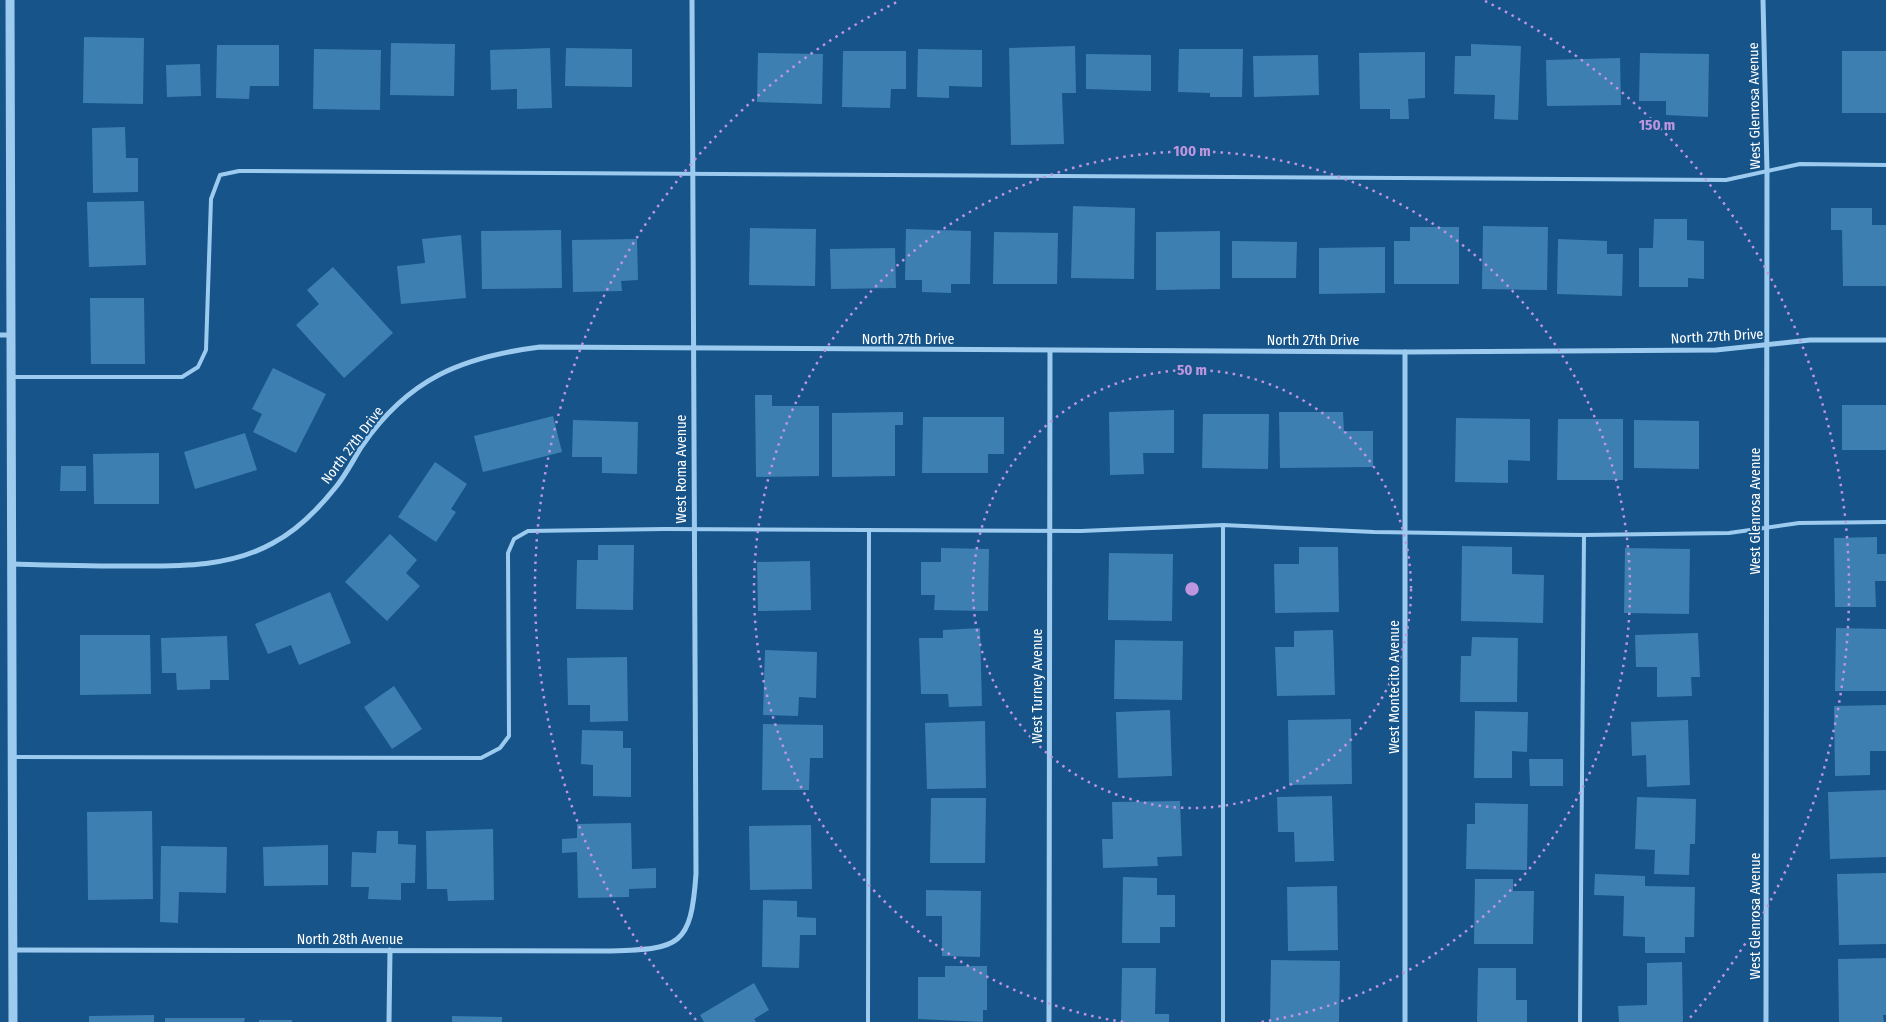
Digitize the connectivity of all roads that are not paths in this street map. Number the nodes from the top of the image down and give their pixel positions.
1 (10, 0) edge
2 (692, 0) edge
3 (1763, 0) edge
4 (1886, 164) edge
5 (1767, 171) junction
6 (694, 173) junction
7 (0, 335) edge
8 (10, 335) junction
9 (1886, 340) edge
10 (1766, 345) junction
11 (692, 348) junction
12 (1050, 351) junction
13 (1406, 352) junction
14 (12, 377) junction
15 (1886, 522) edge
16 (1223, 525) junction
17 (1766, 528) junction
18 (693, 530) junction
19 (869, 530) junction
20 (1048, 531) junction
21 (1406, 532) junction
22 (1584, 535) junction
23 (12, 564) junction
24 (13, 757) junction
25 (682, 935) joint
26 (13, 950) junction
27 (390, 950) junction
28 (14, 1022) edge
29 (389, 1022) edge
30 (868, 1022) edge
31 (1049, 1022) edge
32 (1222, 1022) edge
33 (1406, 1022) edge
34 (1580, 1022) edge
35 (1766, 1022) edge

1 - 8 street
2 - 6 street, West Roma Avenue
3 - 5 street, West Glenrosa Avenue
4 - 5 lane
5 - 6 lane
5 - 10 street, West Glenrosa Avenue
6 - 11 street, West Roma Avenue
6 - 14 lane
7 - 8 street
8 - 14 street
9 - 10 street, North 27th Drive
10 - 13 street, North 27th Drive
10 - 17 street, West Glenrosa Avenue
11 - 12 street, North 27th Drive
11 - 18 street, West Roma Avenue
11 - 23 street, North 27th Drive
12 - 13 street, North 27th Drive
12 - 20 street, West Turney Avenue
13 - 21 street, West Montecito Avenue
14 - 23 street
15 - 17 lane
16 - 20 lane
16 - 21 lane
16 - 32 lane
17 - 22 lane
17 - 35 street, West Glenrosa Avenue
18 - 19 lane
18 - 24 lane
18 - 25 street, West Roma Avenue
19 - 20 lane
19 - 30 lane
20 - 31 street, West Turney Avenue
21 - 22 lane
21 - 33 street, West Montecito Avenue
22 - 34 lane
23 - 24 street
24 - 26 street
25 - 27 street, North 28th Avenue
26 - 27 street, North 28th Avenue
26 - 28 street
27 - 29 street

